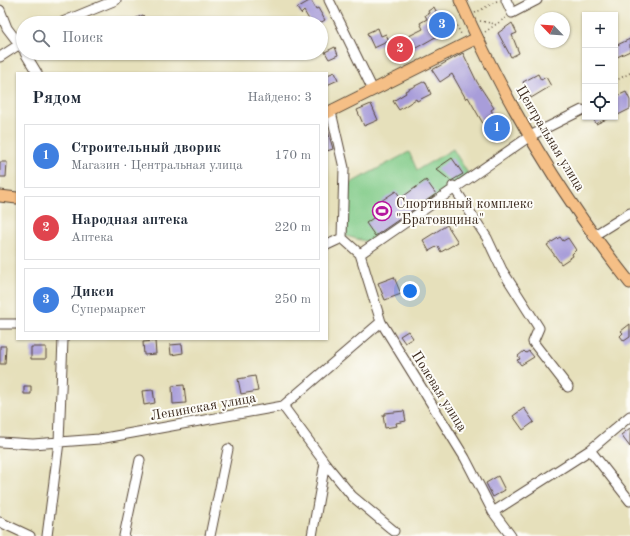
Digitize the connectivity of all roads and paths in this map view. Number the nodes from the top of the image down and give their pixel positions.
1 (116, 0) edge
2 (329, 0) edge
3 (460, 0) edge
4 (506, 0) edge
5 (537, 0) edge
6 (497, 1) dead end
7 (0, 10) edge
8 (475, 13) dead end
9 (77, 16) edge
10 (478, 20) dead end
11 (501, 21) dead end
12 (456, 22) dead end
13 (496, 24) junction
14 (480, 35) junction
15 (16, 38) edge
16 (466, 43) junction
17 (16, 48) edge
18 (0, 57) edge
19 (29, 60) edge
20 (36, 72) edge
21 (630, 73) edge
22 (618, 79) edge
23 (373, 90) junction
24 (582, 110) dead end
25 (329, 112) edge
26 (530, 136) junction
27 (453, 187) junction
28 (0, 196) edge
29 (16, 198) edge
30 (630, 213) edge
31 (593, 236) junction
32 (342, 238) junction
33 (328, 245) edge
34 (360, 254) junction
35 (630, 283) edge
36 (381, 322) junction
37 (0, 324) edge
38 (16, 324) edge
39 (63, 340) edge
40 (568, 387) dead end
41 (284, 406) junction
42 (630, 416) edge
43 (0, 442) edge
44 (59, 442) junction
45 (228, 449) dead end
46 (590, 450) junction
47 (140, 460) dead end
48 (325, 463) junction
49 (630, 501) edge
50 (493, 512) junction
51 (0, 522) edge
52 (394, 531) dead end
53 (30, 536) edge
54 (47, 536) edge
55 (124, 536) edge
56 (210, 536) edge
57 (312, 536) edge
58 (511, 536) edge

1 - 9 street
2 - 23 street
3 - 14 main road, Центральная улица
4 - 5 street
6 - 8 path
7 - 15 street
10 - 13 path
11 - 13 path
12 - 16 path
13 - 14 path
14 - 16 main road
14 - 26 main road, Центральная улица
16 - 23 main road
17 - 18 street
19 - 20 street
21 - 22 path
23 - 25 main road
24 - 26 street
25 - 32 street
26 - 27 street
26 - 31 main road, Центральная улица
27 - 34 street
27 - 40 street
28 - 29 main road
30 - 31 street
31 - 35 main road, Центральная улица
32 - 33 street
32 - 34 street
34 - 36 street, Полевая улица
36 - 41 street
36 - 50 street, Полевая улица
37 - 38 street
39 - 44 street
41 - 44 street, Ленинская улица
41 - 48 street
42 - 46 street
43 - 44 street, Ленинская улица
44 - 54 street
45 - 56 street
46 - 49 street
46 - 50 street
47 - 55 street
48 - 52 street
48 - 57 street
50 - 58 street, Полевая улица
51 - 53 street

